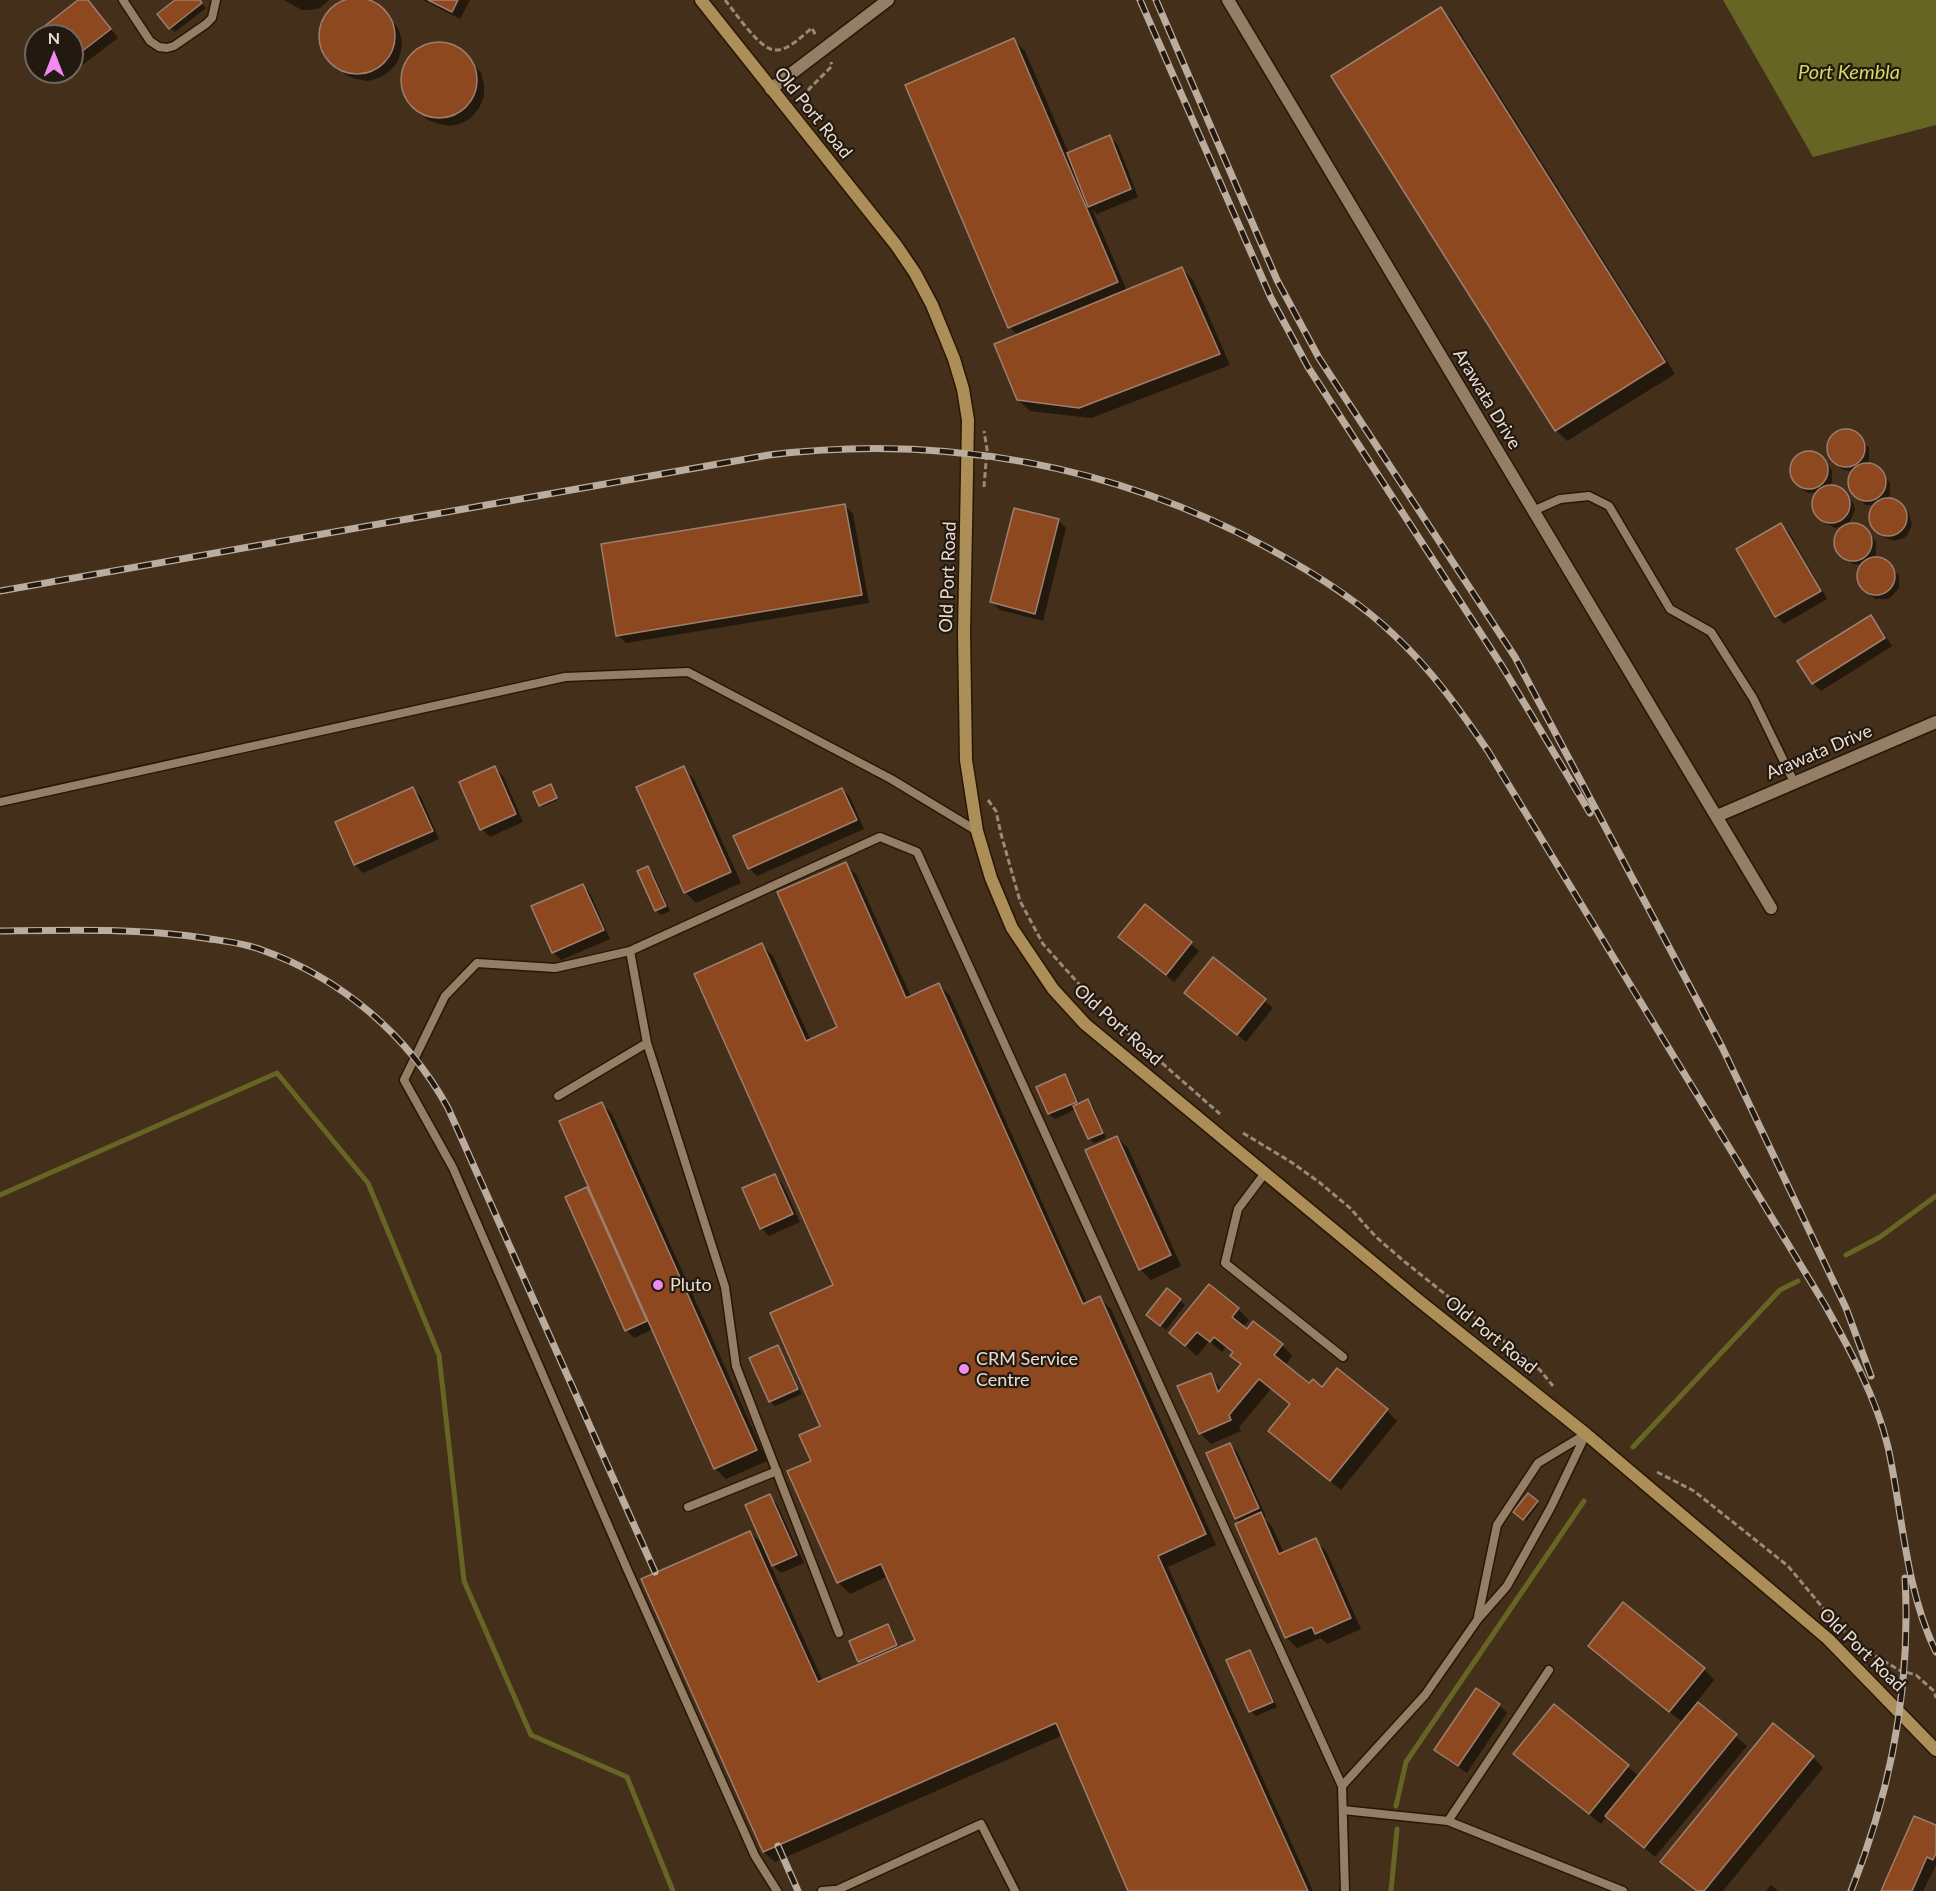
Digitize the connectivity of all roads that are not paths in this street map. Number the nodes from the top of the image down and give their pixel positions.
1 (123, 0) edge
2 (216, 0) edge
3 (701, 0) edge
4 (888, 0) edge
5 (1228, 0) edge
6 (771, 89) junction
7 (1533, 511) junction
8 (1936, 722) edge
9 (1794, 782) junction
10 (0, 802) edge
11 (1717, 816) junction
12 (977, 831) junction
13 (1771, 908) dead end
14 (630, 951) junction
15 (647, 1043) junction
16 (558, 1096) dead end
17 (1265, 1173) junction
18 (1343, 1357) dead end
19 (1586, 1434) junction
20 (777, 1471) junction
21 (688, 1507) dead end
22 (1478, 1619) junction
23 (839, 1632) dead end
24 (1549, 1670) dead end
25 (1936, 1750) edge
26 (1341, 1786) junction
27 (1342, 1810) junction
28 (1448, 1821) junction
29 (777, 1891) edge
30 (822, 1891) edge
31 (835, 1891) edge
32 (1015, 1891) edge
33 (1346, 1891) edge
34 (1623, 1891) edge

1 - 2 lane
3 - 6 street, Old Port Road
4 - 6 street
5 - 7 street, Arawata Drive
6 - 12 street, Old Port Road
7 - 9 lane
7 - 11 street, Arawata Drive
8 - 9 street, Arawata Drive
9 - 11 street, Arawata Drive
10 - 12 lane
11 - 13 street, Arawata Drive
12 - 17 street, Old Port Road
14 - 15 lane
14 - 26 lane
14 - 29 lane
15 - 16 lane
15 - 20 lane
17 - 18 lane
17 - 19 street, Old Port Road
19 - 22 lane
19 - 22 lane
19 - 25 street, Old Port Road
20 - 21 lane
20 - 23 lane
22 - 26 lane
24 - 28 lane
26 - 27 lane
27 - 28 lane
27 - 33 lane
28 - 34 lane
30 - 31 lane
31 - 32 lane

